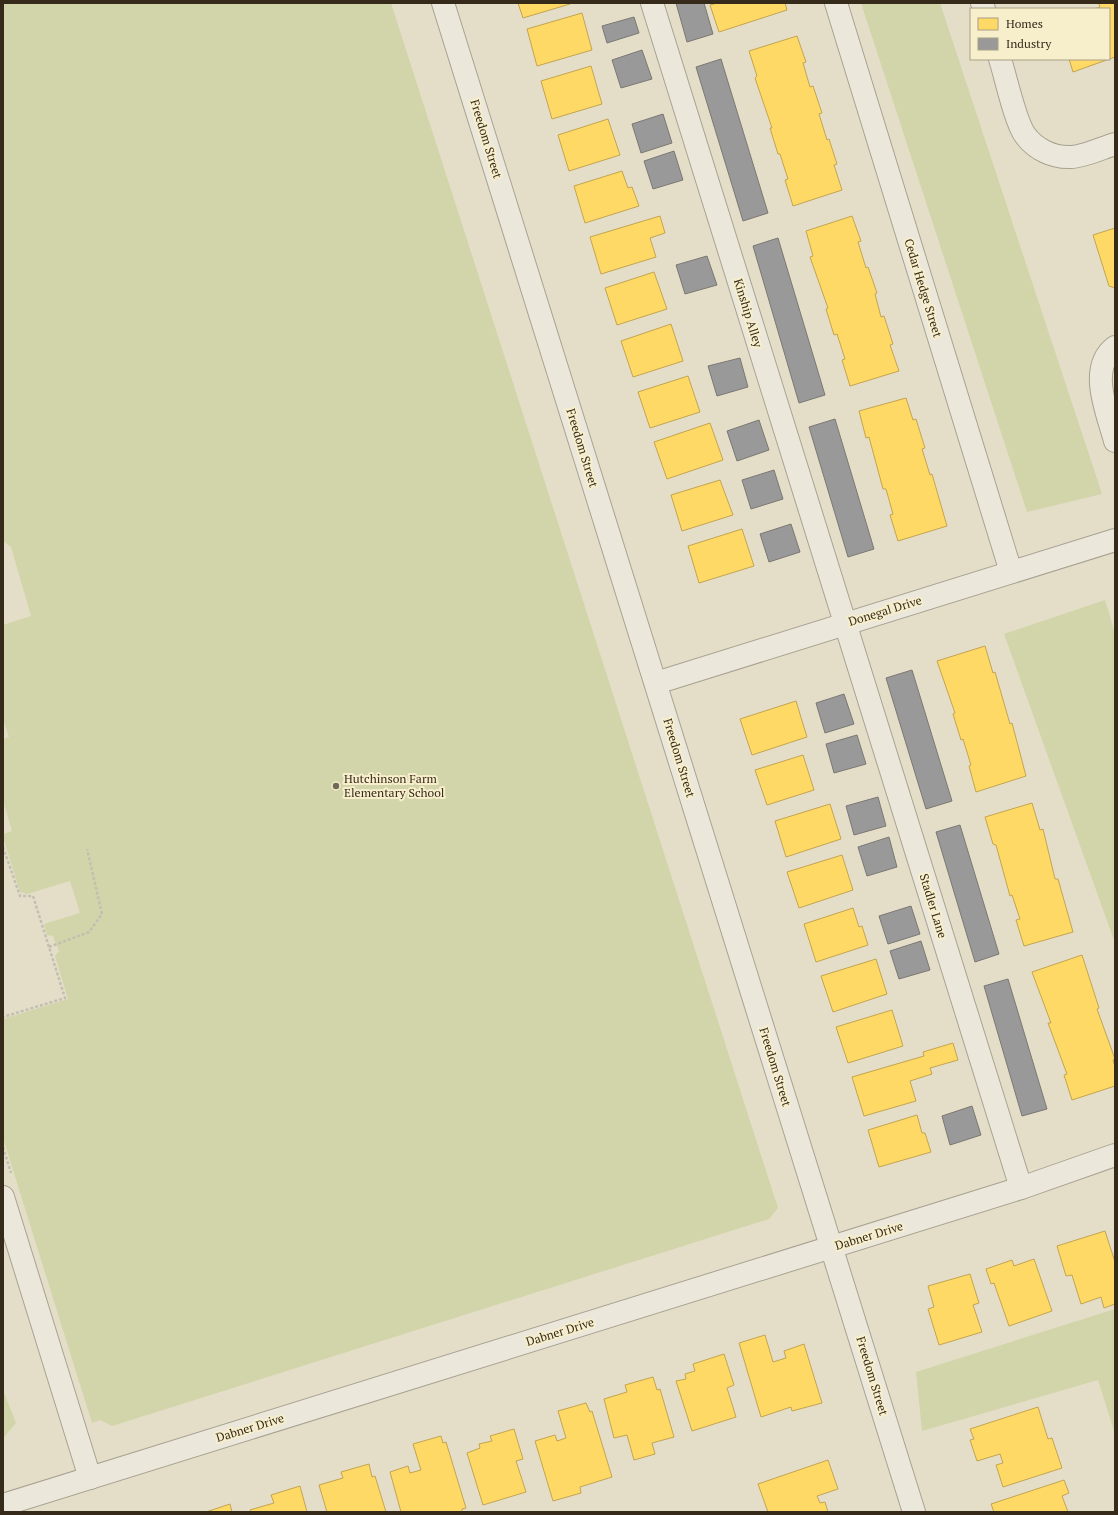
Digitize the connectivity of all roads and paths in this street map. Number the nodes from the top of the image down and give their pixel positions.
1 (444, 3) edge
2 (652, 3) edge
3 (836, 3) edge
4 (1000, 60) edge
5 (1115, 144) edge
6 (1115, 347) edge
7 (1115, 442) edge
8 (1115, 540) edge
9 (1011, 572) junction
10 (845, 624) junction
11 (656, 684) junction
12 (3, 847) edge
13 (87, 848) dead end
14 (49, 947) junction
15 (3, 1017) edge
16 (1115, 1155) edge
17 (1021, 1188) junction
18 (3, 1197) edge
19 (832, 1247) junction
20 (90, 1478) junction
21 (3, 1505) edge
22 (914, 1512) edge

1 - 11 street, Freedom Street
2 - 10 street, Kinship Alley
3 - 9 street, Cedar Hedge Street
4 - 5 street
6 - 7 street
8 - 9 street, Donegal Drive
9 - 10 street, Donegal Drive
10 - 11 street, Donegal Drive
10 - 17 street, Stadler Lane
11 - 19 street, Freedom Street
12 - 14 path
13 - 14 path
14 - 15 path
16 - 17 street, Dabner Drive
17 - 19 street, Dabner Drive
18 - 20 street
19 - 20 street, Dabner Drive
19 - 22 street, Freedom Street
20 - 21 street, Dabner Drive

